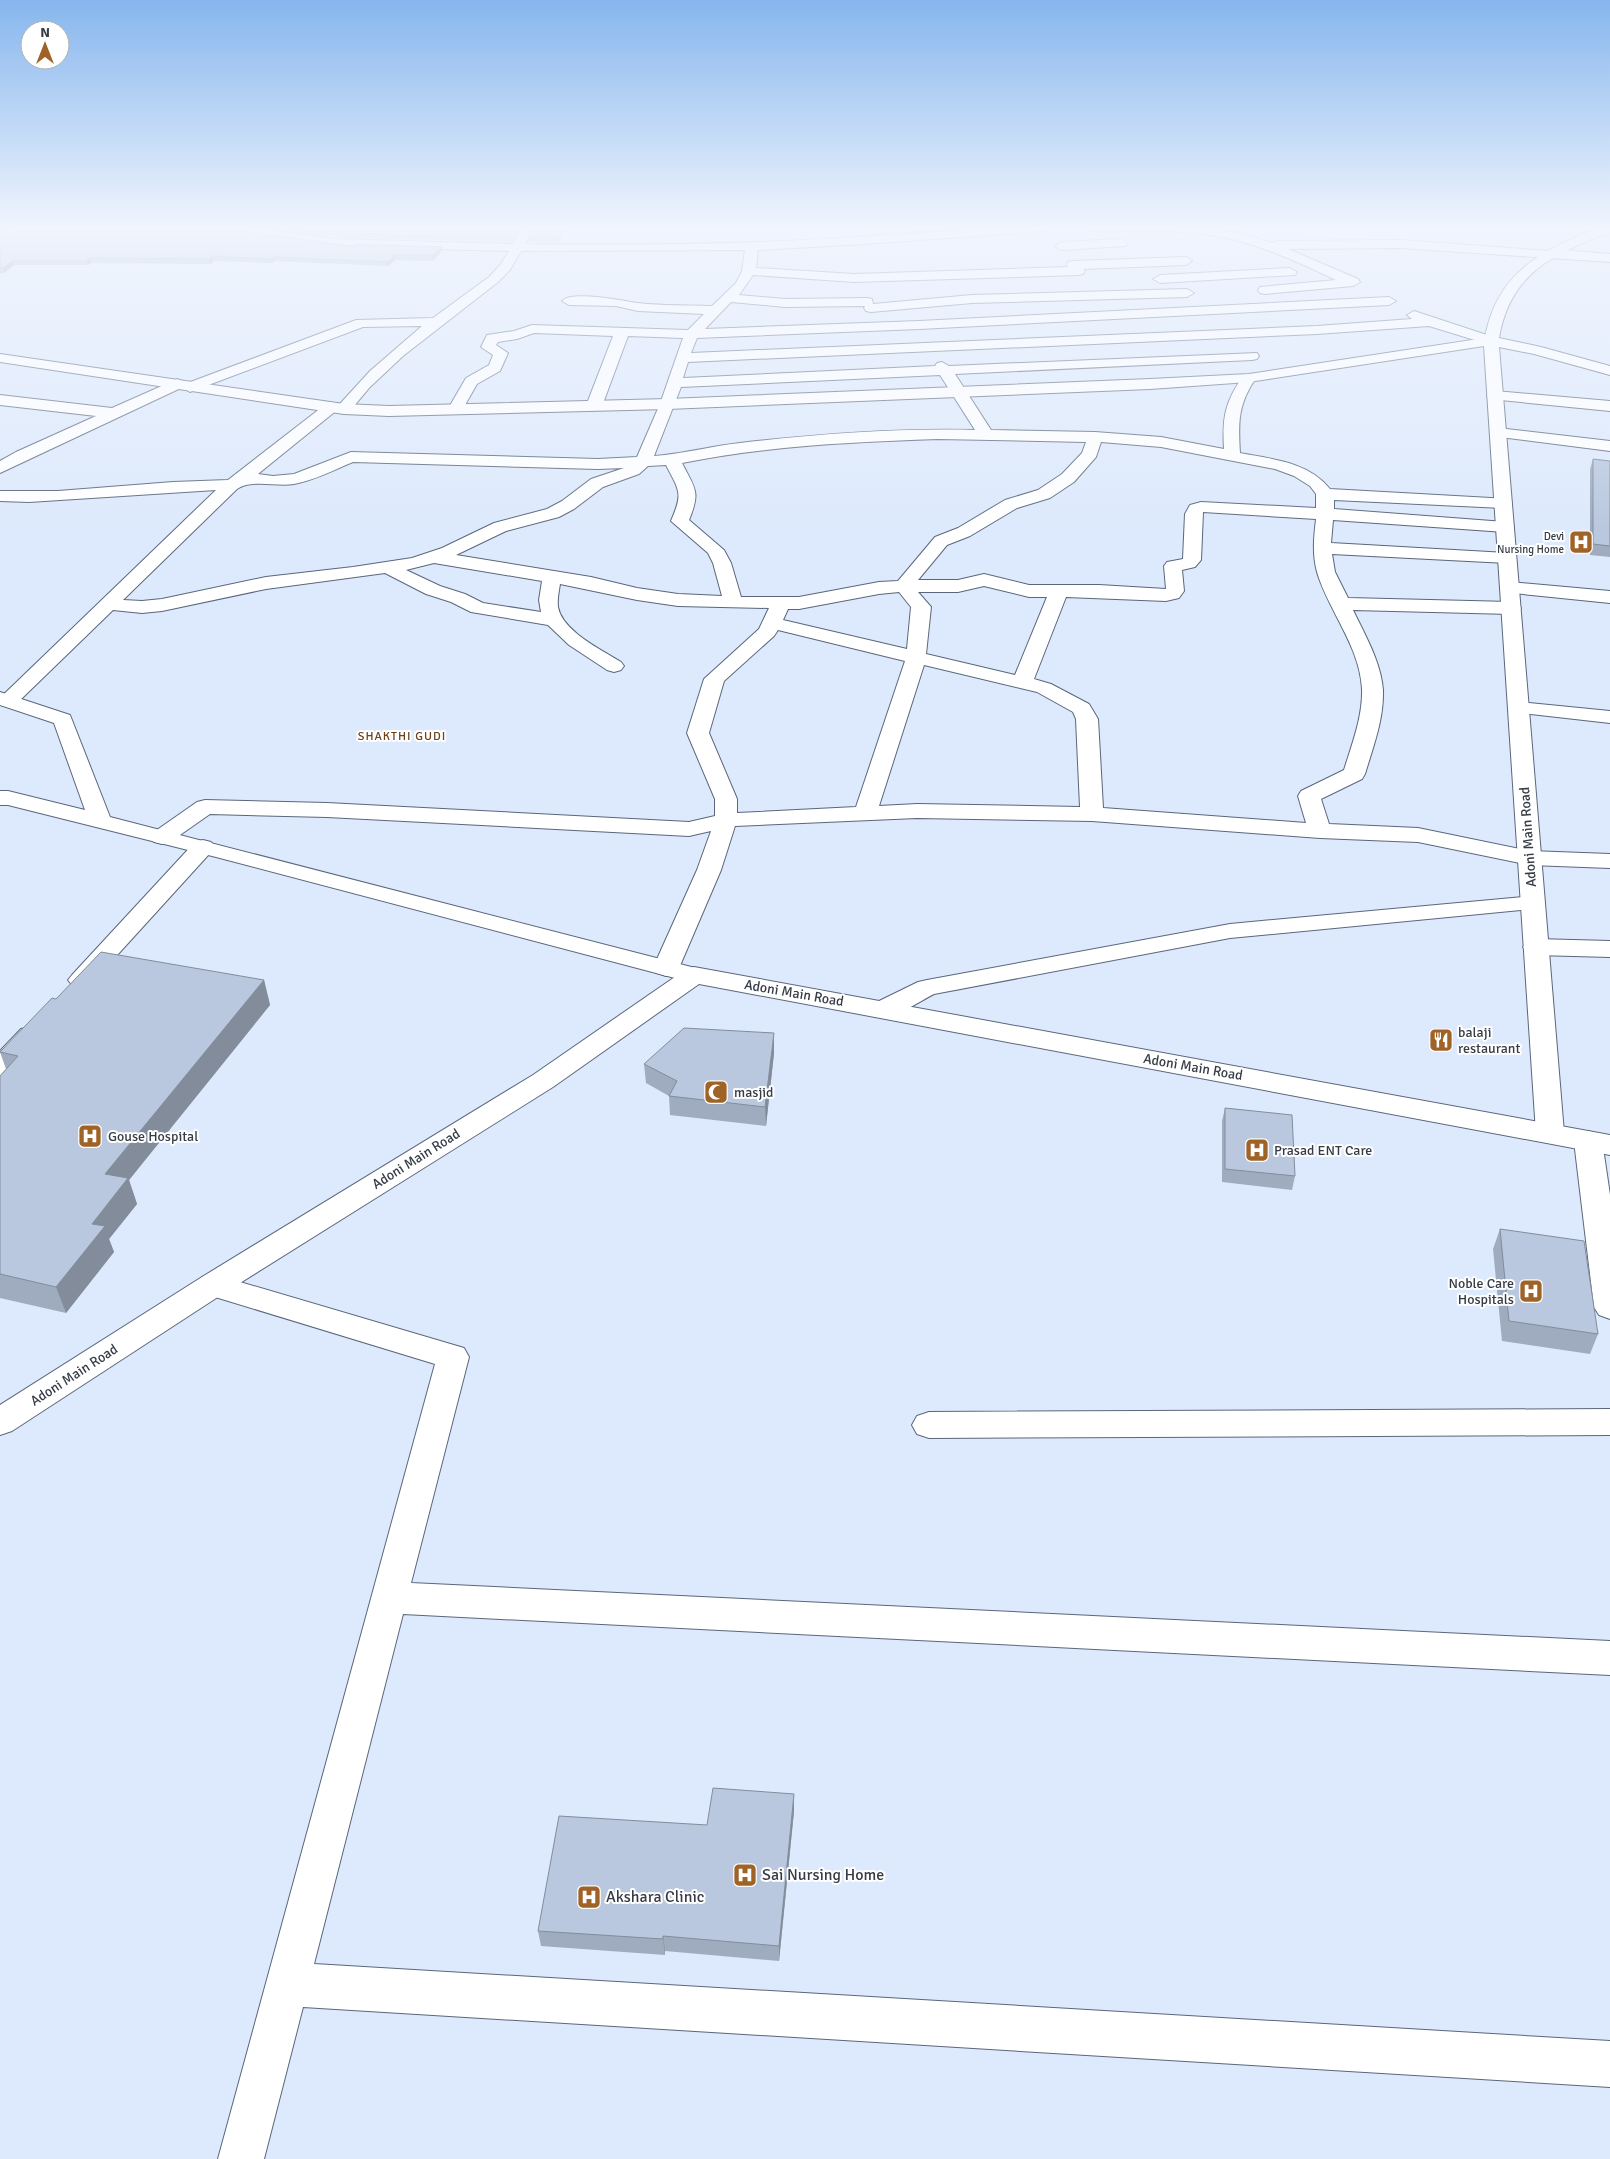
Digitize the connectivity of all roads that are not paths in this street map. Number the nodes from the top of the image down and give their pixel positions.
1 (347, 328) edge
2 (429, 328) edge
3 (698, 328) edge
4 (859, 328) edge
5 (920, 328) edge
6 (1120, 328) edge
7 (1349, 328) edge
8 (1448, 328) edge
9 (1494, 328) edge
10 (622, 332) junction
11 (692, 334) junction
12 (1127, 337) junction
13 (1491, 341) junction
14 (931, 348) junction
15 (1252, 356) dead end
16 (0, 358) edge
17 (682, 358) junction
18 (1145, 361) junction
19 (945, 371) junction
20 (1610, 371) edge
21 (1249, 378) junction
22 (674, 383) junction
23 (184, 385) junction
24 (960, 392) junction
25 (1495, 396) junction
26 (0, 400) edge
27 (668, 404) junction
28 (594, 406) junction
29 (1610, 406) edge
30 (338, 408) junction
31 (456, 409) junction
32 (115, 413) junction
33 (1498, 433) junction
34 (986, 435) junction
35 (1095, 437) junction
36 (1610, 446) edge
37 (1232, 455) junction
38 (672, 460) junction
39 (643, 462) junction
40 (0, 468) edge
41 (237, 481) junction
42 (1325, 494) junction
43 (0, 496) edge
44 (1503, 503) junction
45 (1325, 514) junction
46 (1505, 527) junction
47 (1322, 548) junction
48 (434, 557) junction
49 (1507, 558) junction
50 (388, 568) junction
51 (552, 576) junction
52 (904, 586) junction
53 (1510, 588) junction
54 (1059, 591) junction
55 (1610, 597) edge
56 (733, 602) junction
57 (782, 603) junction
58 (107, 604) junction
59 (1341, 604) junction
60 (1511, 608) junction
61 (553, 620) junction
62 (771, 624) junction
63 (916, 658) junction
64 (614, 666) dead end
65 (1022, 683) junction
66 (4, 700) edge
67 (1519, 708) junction
68 (1610, 717) edge
69 (0, 798) edge
70 (865, 813) junction
71 (1092, 814) junction
72 (726, 820) junction
73 (100, 821) junction
74 (1320, 831) junction
75 (162, 836) junction
76 (203, 846) junction
77 (1530, 858) junction
78 (1610, 861) edge
79 (1533, 904) junction
80 (1536, 947) junction
81 (1610, 949) edge
82 (666, 968) junction
83 (694, 975) junction
84 (66, 997) edge
85 (882, 1010) junction
86 (46, 1018) edge
87 (0, 1068) edge
88 (1550, 1133) junction
89 (1599, 1143) edge
90 (213, 1285) junction
91 (1610, 1307) edge
92 (0, 1422) edge
93 (1610, 1422) edge
94 (929, 1426) dead end
95 (390, 1598) junction
96 (1610, 1658) edge
97 (287, 1984) junction
98 (1610, 2064) edge
99 (241, 2159) edge

1 - 23 street
2 - 30 street
3 - 11 street
4 - 11 street
5 - 14 street
6 - 12 street
7 - 12 street
8 - 13 street
9 - 13 street, Adoni Main Road
10 - 11 street
10 - 28 street
10 - 31 street
11 - 17 street
12 - 14 street
12 - 18 street
13 - 20 street
13 - 21 street
13 - 25 street, Adoni Main Road
14 - 17 street
14 - 19 street
15 - 18 street
16 - 23 street
17 - 22 street
18 - 19 street
19 - 22 street
19 - 24 street
21 - 24 street
21 - 37 street
22 - 27 street
23 - 30 street
23 - 32 street
24 - 27 street
24 - 34 street
25 - 29 street
25 - 33 street, Adoni Main Road
26 - 32 street
27 - 28 street
27 - 39 street
28 - 31 street
30 - 31 street
30 - 41 street
32 - 40 street
33 - 36 street
33 - 44 street, Adoni Main Road
34 - 35 street
34 - 38 street
35 - 37 street
35 - 52 street
37 - 42 street
38 - 39 street
38 - 56 street
39 - 41 street
39 - 48 street
41 - 43 street
41 - 58 street
42 - 44 street
42 - 45 street
44 - 46 street, Adoni Main Road
45 - 46 street
45 - 47 street
45 - 54 street
46 - 49 street, Adoni Main Road
47 - 49 street
47 - 59 street
48 - 50 street
48 - 51 street
49 - 53 street, Adoni Main Road
50 - 58 street
50 - 61 street
51 - 56 street
51 - 61 street
52 - 54 street
52 - 57 street
52 - 63 street
53 - 55 street
53 - 60 street, Adoni Main Road
54 - 65 street
56 - 57 street
57 - 62 street
58 - 66 street
59 - 60 street
59 - 74 street
60 - 67 street, Adoni Main Road
61 - 64 street
62 - 63 street
62 - 72 street
63 - 65 street
63 - 70 street
65 - 71 street
66 - 73 street
67 - 68 street
67 - 77 street, Adoni Main Road
69 - 73 street
70 - 71 street
70 - 72 street
71 - 74 street
72 - 75 street
72 - 82 street
73 - 75 street
74 - 77 street
75 - 76 street
76 - 82 street
76 - 84 street
77 - 78 street
77 - 79 street, Adoni Main Road
79 - 80 street, Adoni Main Road
79 - 85 street
80 - 81 street
80 - 88 street, Adoni Main Road
82 - 83 street
83 - 85 street, Adoni Main Road
83 - 90 street, Adoni Main Road
85 - 88 street, Adoni Main Road
86 - 87 street
88 - 89 street
89 - 91 street
90 - 92 street, Adoni Main Road
90 - 95 street
93 - 94 street
95 - 96 street
95 - 97 street
97 - 98 street
97 - 99 street

